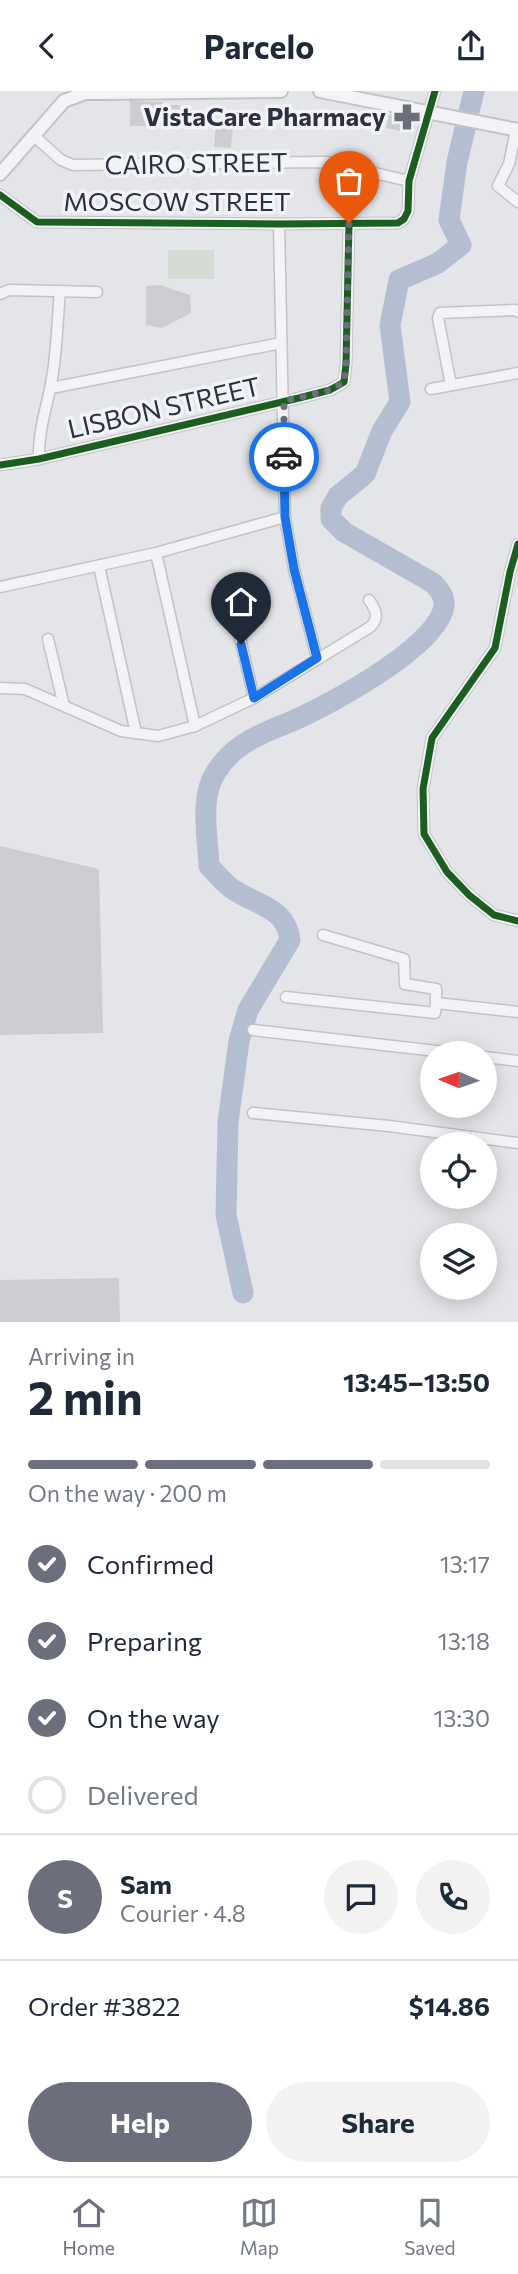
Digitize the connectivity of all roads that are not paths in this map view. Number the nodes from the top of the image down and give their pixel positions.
1 (278, 91) edge
2 (320, 91) edge
3 (435, 91) edge
4 (429, 112) junction
5 (517, 130) edge
6 (33, 135) junction
7 (0, 174) edge
8 (409, 181) junction
9 (0, 195) edge
10 (518, 202) edge
11 (349, 223) junction
12 (279, 224) junction
13 (60, 291) junction
14 (97, 292) dead end
15 (1, 293) edge
16 (518, 312) edge
17 (281, 343) junction
18 (518, 373) edge
19 (451, 385) junction
20 (51, 388) junction
21 (431, 389) dead end
22 (284, 401) junction
23 (39, 459) junction
24 (0, 465) edge
25 (285, 517) junction
26 (518, 544) edge
27 (156, 553) junction
28 (99, 566) junction
29 (0, 587) edge
30 (229, 591) dead end
31 (369, 600) dead end
32 (48, 639) dead end
33 (317, 658) junction
34 (0, 688) edge
35 (254, 698) junction
36 (64, 706) junction
37 (195, 726) junction
38 (136, 733) junction
39 (518, 921) edge
40 (323, 935) dead end
41 (286, 997) dead end
42 (436, 1003) junction
43 (518, 1012) edge
44 (253, 1030) dead end
45 (420, 1049) edge
46 (497, 1058) edge
47 (518, 1061) edge
48 (253, 1113) dead end
49 (518, 1143) edge

1 - 6 street
2 - 4 street
3 - 4 street
4 - 5 street
4 - 8 street
5 - 10 street
6 - 7 street
6 - 8 street, CAIRO STREET
8 - 11 street, MOSCOW STREET
9 - 12 street, MOSCOW STREET
11 - 12 street, MOSCOW STREET
11 - 22 street, LISBON STREET
12 - 17 street
13 - 14 street
13 - 15 street
13 - 20 street
16 - 19 street
17 - 20 street
17 - 22 street
18 - 19 street
19 - 21 street
20 - 23 street
22 - 23 street, LISBON STREET
22 - 25 street
23 - 24 street, LISBON STREET
25 - 27 street
25 - 33 street
26 - 39 street
27 - 28 street
27 - 37 street
28 - 29 street
28 - 38 street
30 - 35 street
31 - 33 street
32 - 36 street
33 - 35 street
34 - 36 street
35 - 37 street
36 - 38 street
37 - 38 street
40 - 42 street
41 - 42 street
42 - 43 street
44 - 45 street
46 - 47 street
48 - 49 street

